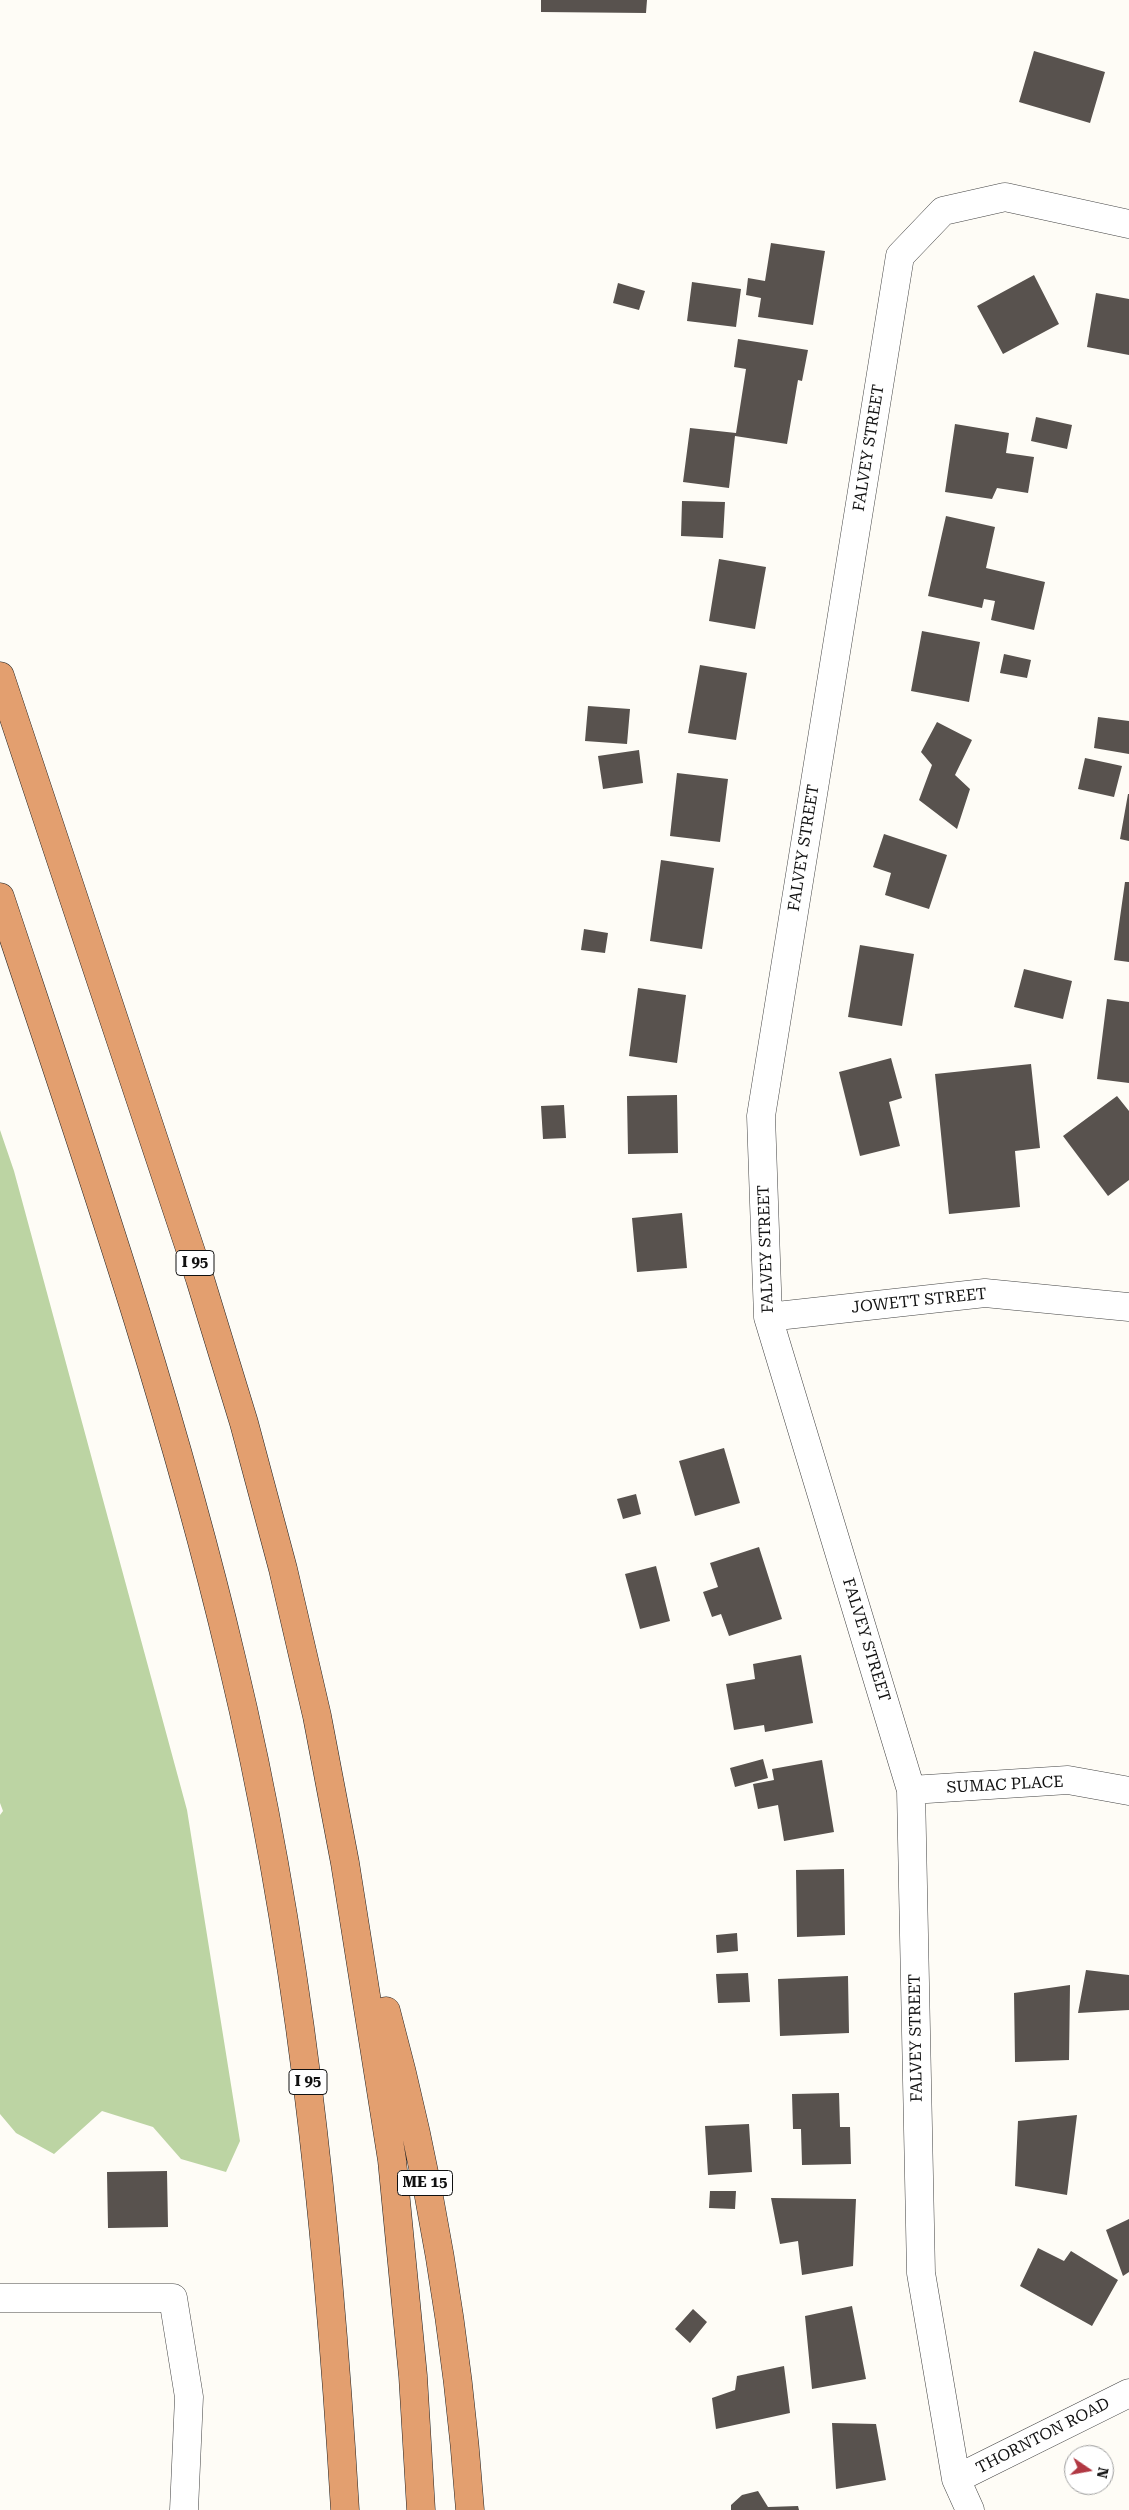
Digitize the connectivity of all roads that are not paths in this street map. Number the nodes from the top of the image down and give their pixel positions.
1 (1129, 224) edge
2 (0, 676) edge
3 (0, 897) edge
4 (1129, 1307) edge
5 (768, 1317) junction
6 (911, 1790) junction
7 (1129, 1791) edge
8 (345, 1863) junction
9 (0, 2298) edge
10 (1129, 2393) edge
11 (956, 2479) junction
12 (184, 2510) edge
13 (345, 2510) edge
14 (421, 2510) edge
15 (470, 2510) edge
16 (970, 2510) edge

1 - 5 street, FALVEY STREET
2 - 8 highway, I 95
3 - 13 highway, I 95
4 - 5 street, JOWETT STREET
5 - 6 street, FALVEY STREET
6 - 7 street, SUMAC PLACE
6 - 11 street, FALVEY STREET
8 - 14 highway, I 95
8 - 15 highway, ME 15
9 - 12 street
10 - 11 street, THORNTON ROAD
11 - 16 street, FALVEY STREET

